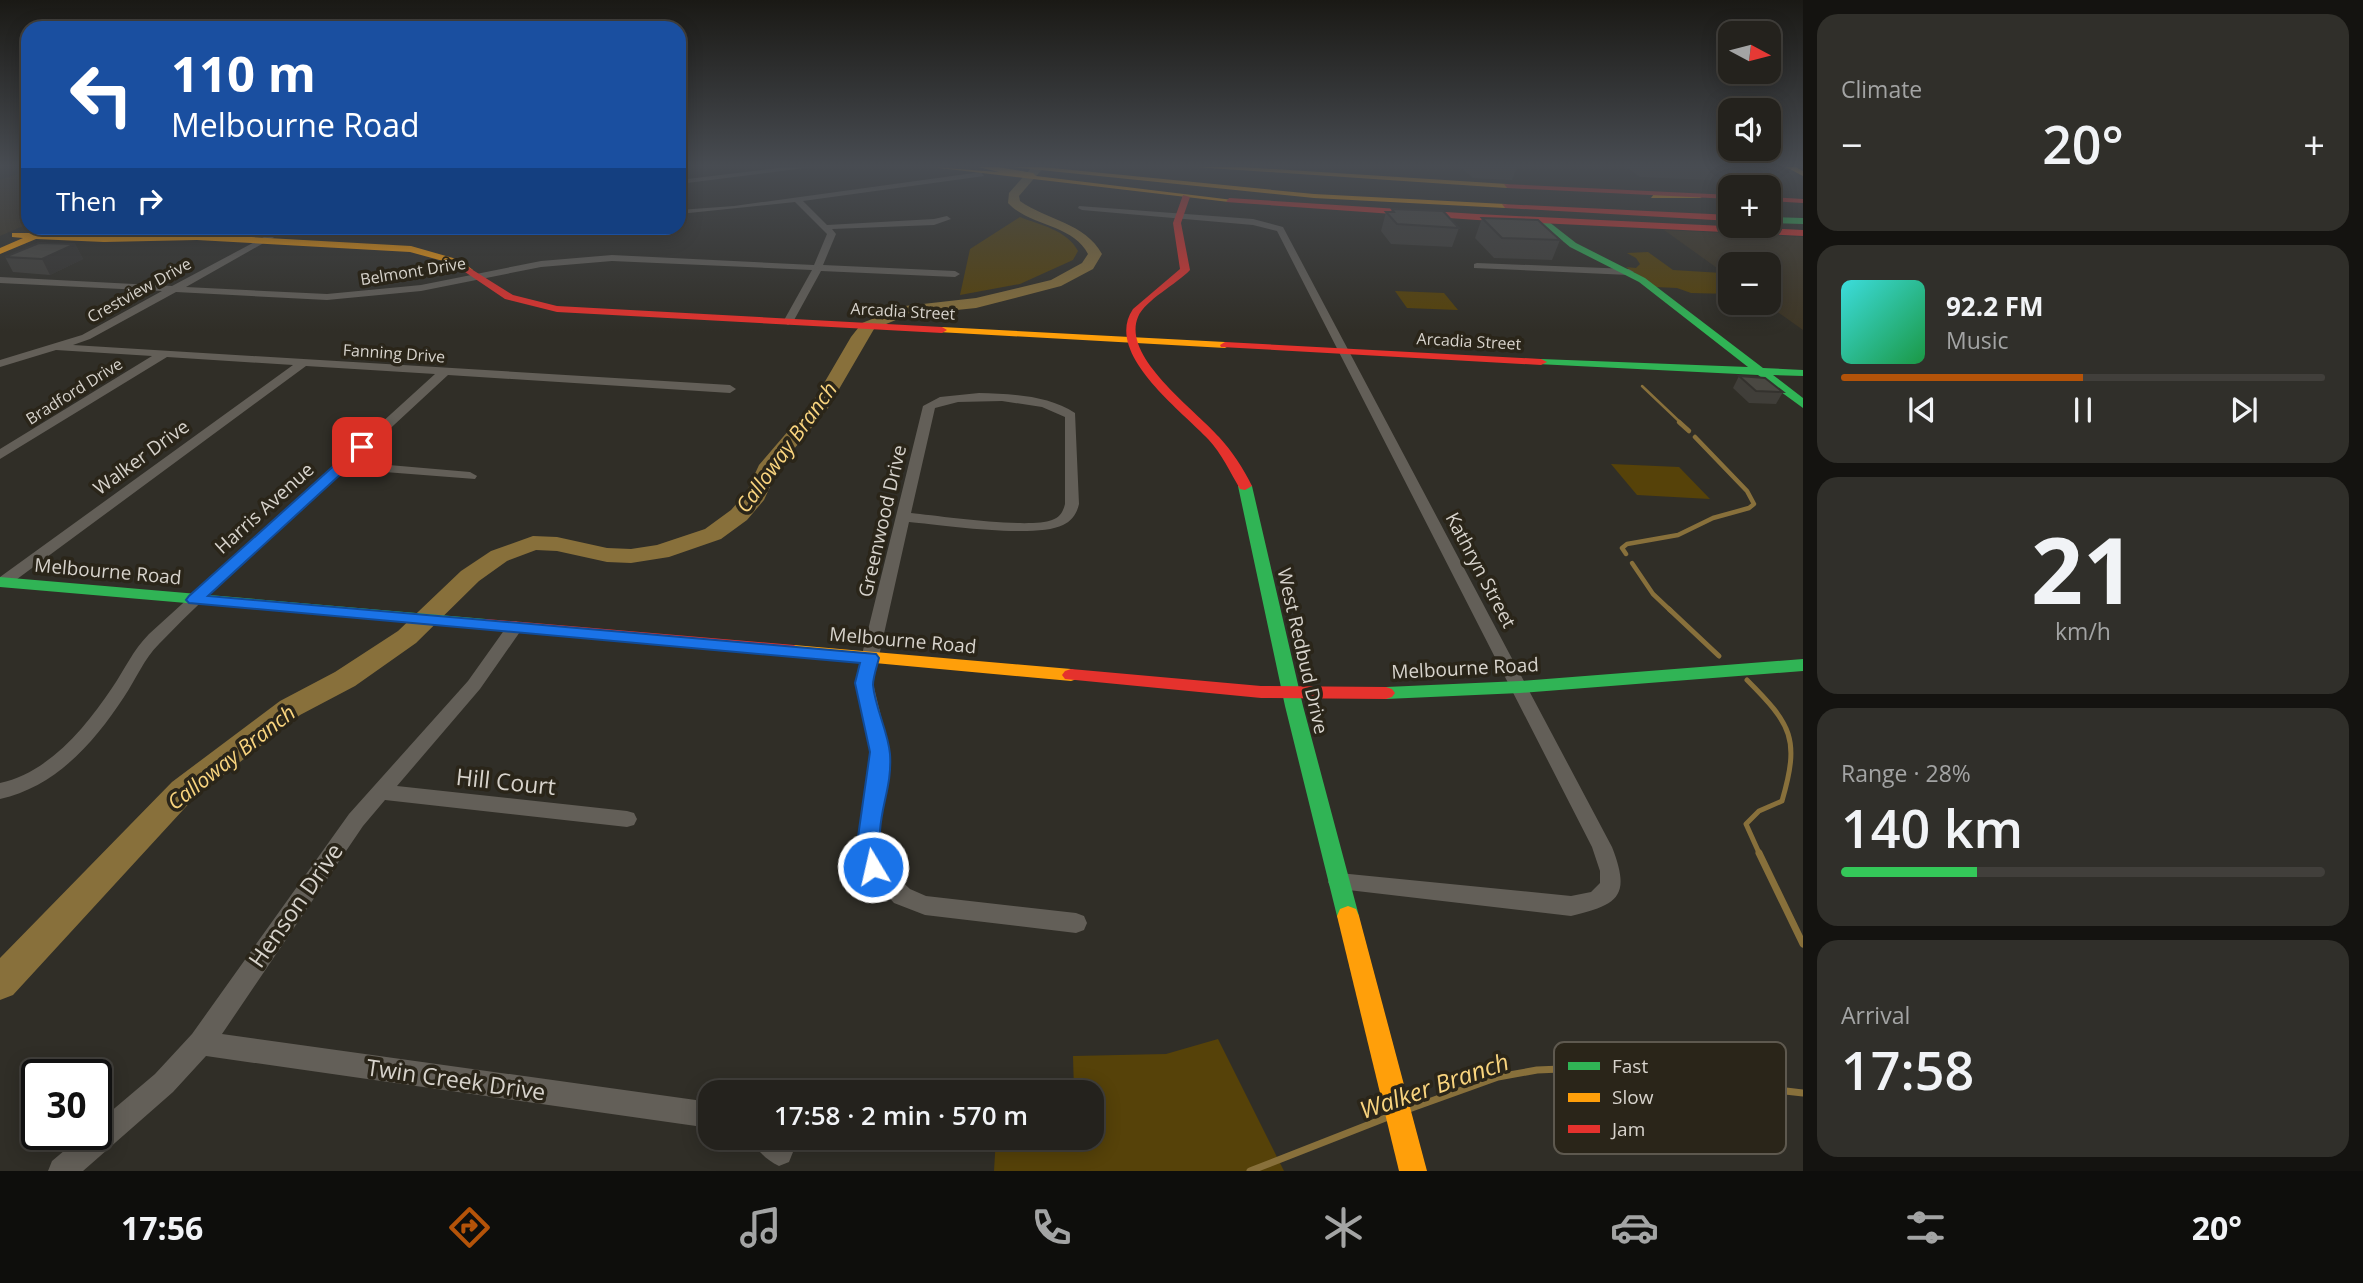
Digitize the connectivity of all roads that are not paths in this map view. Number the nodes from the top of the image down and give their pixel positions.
1 (821, 222) edge
2 (912, 222) edge
3 (1179, 222) edge
4 (1253, 222) edge
5 (1545, 222) edge
6 (1628, 222) edge
7 (828, 228) junction
8 (1803, 233) edge
9 (28, 235) edge
10 (72, 235) edge
11 (134, 235) edge
12 (272, 235) edge
13 (125, 239) junction
14 (262, 240) junction
15 (0, 251) edge
16 (1477, 266) dead end
17 (818, 267) junction
18 (1626, 271) junction
19 (955, 274) dead end
20 (477, 276) junction
21 (0, 280) edge
22 (173, 289) junction
23 (788, 322) junction
24 (1132, 341) junction
25 (57, 347) junction
26 (1344, 352) junction
27 (164, 354) junction
28 (303, 363) junction
29 (0, 364) edge
30 (1762, 371) junction
31 (444, 372) junction
32 (1803, 373) edge
33 (730, 389) dead end
34 (1803, 404) edge
35 (0, 455) edge
36 (342, 465) junction
37 (470, 476) dead end
38 (902, 517) junction
39 (2, 582) edge
40 (194, 600) junction
41 (516, 626) junction
42 (870, 658) junction
43 (1803, 665) edge
44 (1520, 687) junction
45 (1290, 692) junction
46 (0, 791) edge
47 (379, 792) junction
48 (627, 819) dead end
49 (1339, 882) junction
50 (1076, 923) dead end
51 (201, 1043) junction
52 (698, 1113) edge
53 (1412, 1169) edge
54 (62, 1171) edge

1 - 7 street
2 - 7 street
3 - 24 main road
4 - 26 street, Kathryn Street
5 - 18 main road
6 - 8 main road
7 - 17 street
9 - 15 main road
10 - 13 main road, Arcadia Street
11 - 13 street
12 - 14 street, Crestview Drive
13 - 14 main road, Arcadia Street
14 - 20 main road, Arcadia Street
14 - 22 street, Crestview Drive
16 - 18 street
17 - 19 street, Belmont Drive
17 - 20 street, Belmont Drive
17 - 23 street
18 - 30 main road
20 - 22 street, Belmont Drive
20 - 23 main road, Arcadia Street
21 - 22 street, Belmont Drive
22 - 25 street, Crestview Drive
23 - 24 main road, Arcadia Street
24 - 26 main road, Arcadia Street
24 - 45 main road, West Redbud Drive
25 - 27 street, Fanning Drive
25 - 29 street, Crestview Drive
26 - 30 main road, Arcadia Street
26 - 44 street, Kathryn Street
27 - 28 street, Fanning Drive
27 - 35 street, Bradford Drive
28 - 31 street, Fanning Drive
28 - 39 street, Walker Drive
30 - 32 main road, Arcadia Street
30 - 34 main road
31 - 33 street, Fanning Drive
31 - 36 street, Harris Avenue
36 - 37 street
36 - 40 street, Harris Avenue
38 - 38 street, Greenwood Drive
38 - 42 street, Greenwood Drive
39 - 40 main road, Melbourne Road
40 - 41 main road, Melbourne Road
40 - 46 street, Harris Avenue
41 - 42 main road, Melbourne Road
41 - 47 street, Henson Drive
42 - 45 main road, Melbourne Road
42 - 50 street, Greenwood Drive
43 - 44 main road, Melbourne Road
44 - 45 main road, Melbourne Road
44 - 49 street, Kathryn Street
45 - 49 main road, West Redbud Drive
47 - 48 street, Hill Court
47 - 51 street, Henson Drive
49 - 53 main road, West Redbud Drive
51 - 52 street, Twin Creek Drive
51 - 54 street, Henson Drive

